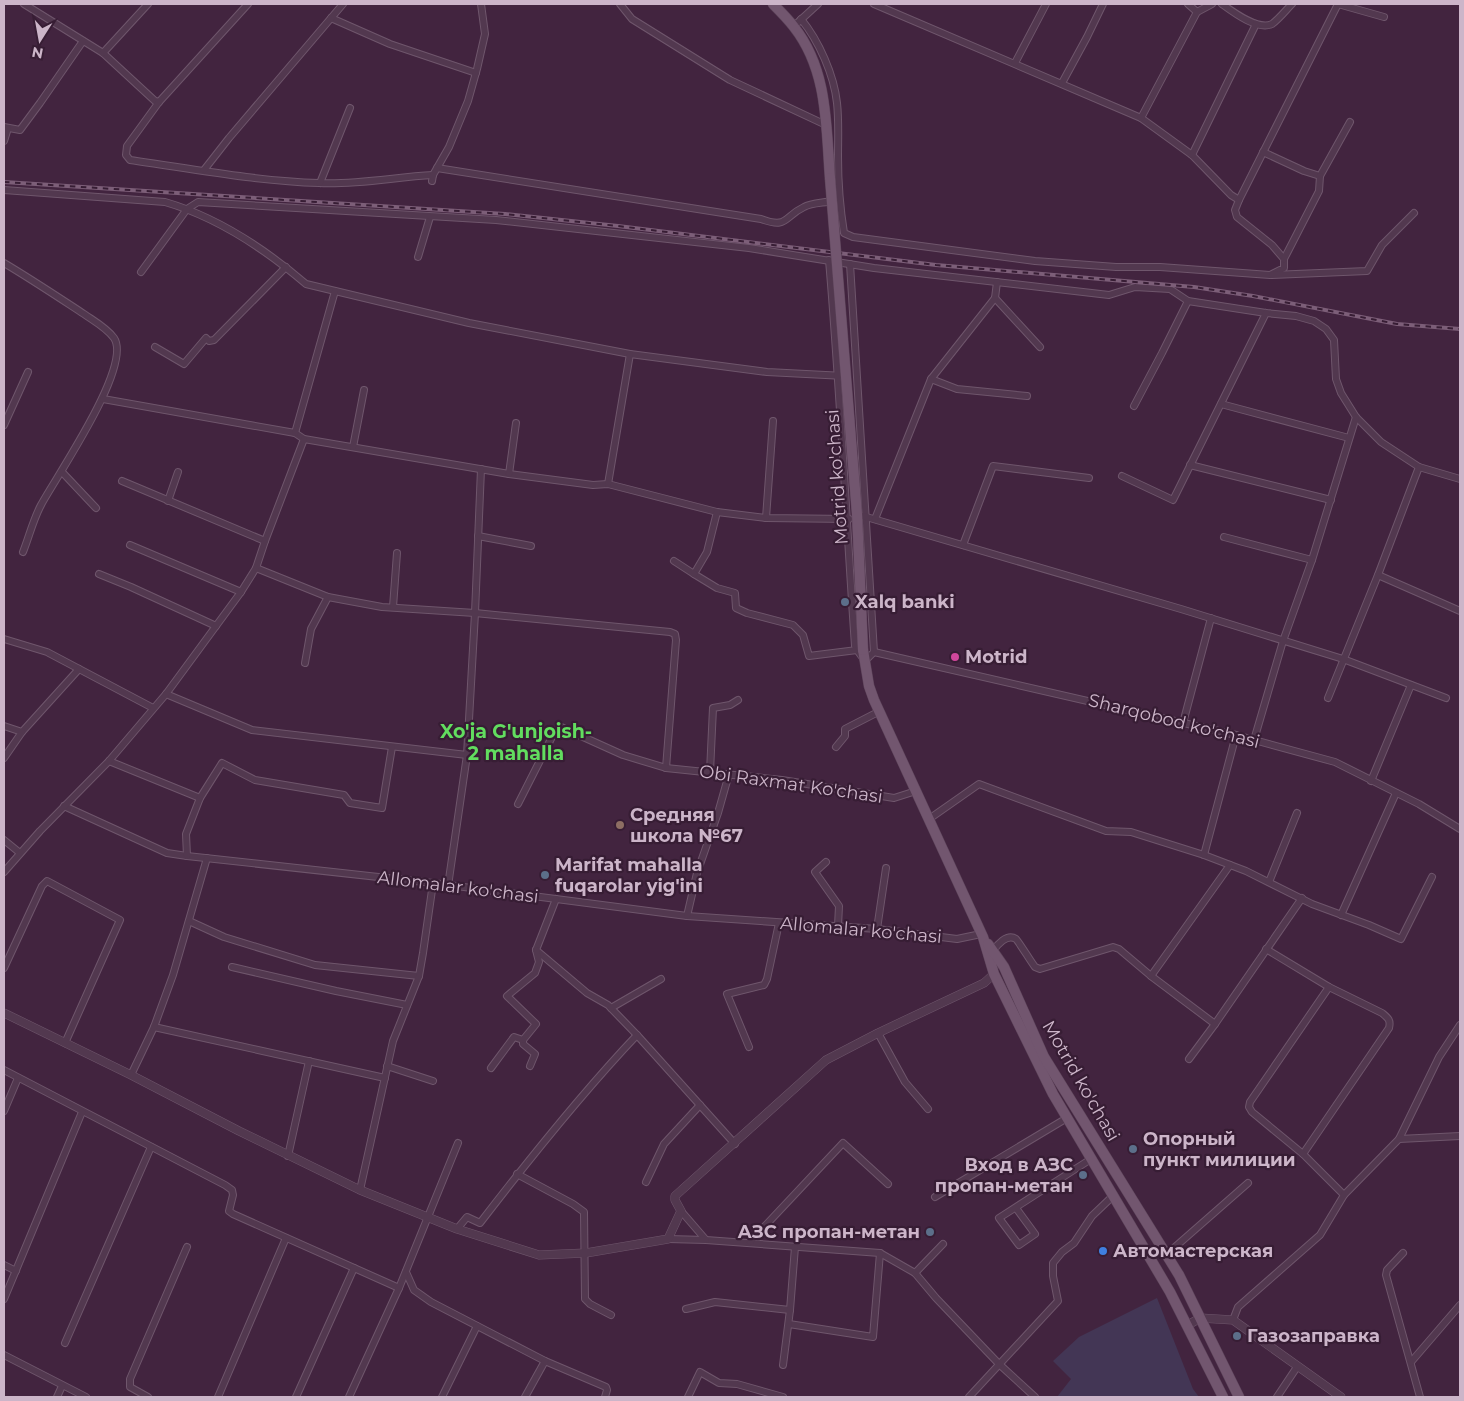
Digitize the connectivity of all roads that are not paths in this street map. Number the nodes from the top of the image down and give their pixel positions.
1 (24, 4) edge
2 (148, 4) edge
3 (248, 4) edge
4 (342, 4) edge
5 (481, 4) edge
6 (620, 4) edge
7 (773, 4) edge
8 (818, 4) edge
9 (874, 4) edge
10 (1046, 4) edge
11 (1103, 4) edge
12 (1188, 4) edge
13 (1212, 4) edge
14 (1222, 4) edge
15 (1292, 4) edge
16 (1338, 4) edge
17 (1197, 12) junction
18 (1384, 17) dead end
19 (331, 18) junction
20 (797, 23) junction
21 (1256, 24) junction
22 (83, 40) junction
23 (103, 53) junction
24 (1015, 63) junction
25 (476, 73) junction
26 (1062, 84) junction
27 (160, 102) junction
28 (350, 108) dead end
29 (1141, 118) junction
30 (1350, 122) dead end
31 (826, 125) junction
32 (6, 128) edge
33 (4, 141) edge
34 (1263, 152) junction
35 (1192, 155) junction
36 (437, 168) junction
37 (204, 170) junction
38 (1320, 176) junction
39 (320, 183) junction
40 (4, 190) edge
41 (1239, 200) junction
42 (832, 201) junction
43 (187, 209) junction
44 (1414, 213) dead end
45 (430, 216) junction
46 (418, 258) dead end
47 (1284, 259) junction
48 (829, 260) junction
49 (4, 263) edge
50 (850, 264) junction
51 (286, 267) junction
52 (141, 272) dead end
53 (1270, 275) junction
54 (997, 282) junction
55 (335, 291) junction
56 (995, 298) junction
57 (1188, 301) junction
58 (1266, 314) junction
59 (1040, 346) dead end
60 (155, 347) dead end
61 (630, 354) junction
62 (28, 372) dead end
63 (842, 376) junction
64 (931, 379) junction
65 (364, 390) dead end
66 (1027, 396) dead end
67 (103, 398) junction
68 (1220, 404) junction
69 (1134, 406) dead end
70 (1356, 416) junction
71 (773, 421) dead end
72 (516, 423) dead end
73 (4, 426) edge
74 (295, 434) junction
75 (1349, 438) junction
76 (304, 439) junction
77 (353, 447) junction
78 (1190, 465) junction
79 (1419, 467) junction
80 (481, 469) junction
81 (62, 472) junction
82 (178, 472) dead end
83 (509, 474) junction
84 (1122, 476) dead end
85 (1089, 478) dead end
86 (1460, 479) edge
87 (122, 481) dead end
88 (608, 484) junction
89 (845, 496) junction
90 (864, 498) junction
91 (1331, 500) junction
92 (168, 501) junction
93 (96, 508) dead end
94 (717, 512) junction
95 (860, 516) junction
96 (766, 518) junction
97 (846, 519) junction
98 (875, 519) junction
99 (478, 536) junction
100 (1224, 537) dead end
101 (265, 541) junction
102 (130, 545) dead end
103 (963, 545) junction
104 (531, 546) dead end
105 (24, 552) dead end
106 (397, 553) dead end
107 (1312, 560) junction
108 (674, 561) dead end
109 (256, 568) junction
110 (99, 574) dead end
111 (694, 574) junction
112 (1378, 575) junction
113 (241, 592) junction
114 (328, 597) junction
115 (393, 607) junction
116 (1460, 612) edge
117 (475, 613) junction
118 (1212, 618) junction
119 (216, 626) junction
120 (4, 639) edge
121 (1283, 641) junction
122 (860, 650) junction
123 (874, 652) junction
124 (1343, 659) junction
125 (305, 662) dead end
126 (865, 662) junction
127 (79, 669) junction
128 (1411, 685) junction
129 (166, 694) junction
130 (1328, 698) dead end
131 (1446, 698) dead end
132 (738, 700) dead end
133 (153, 708) junction
134 (880, 711) junction
135 (1184, 722) junction
136 (4, 726) edge
137 (22, 732) junction
138 (1236, 735) junction
139 (1254, 740) junction
140 (392, 747) junction
141 (836, 747) dead end
142 (467, 756) junction
143 (4, 758) edge
144 (109, 761) junction
145 (666, 768) junction
146 (710, 772) junction
147 (730, 774) junction
148 (1371, 781) junction
149 (916, 791) junction
150 (1396, 793) junction
151 (200, 798) junction
152 (518, 804) dead end
153 (64, 806) junction
154 (1297, 813) dead end
155 (929, 819) junction
156 (1460, 829) edge
157 (4, 840) edge
158 (20, 853) junction
159 (1204, 855) junction
160 (187, 856) junction
161 (206, 858) junction
162 (826, 862) dead end
163 (1230, 865) junction
164 (886, 868) dead end
165 (4, 872) edge
166 (1432, 877) dead end
167 (1269, 882) junction
168 (432, 883) junction
169 (448, 886) junction
170 (1302, 898) junction
171 (556, 899) junction
172 (1341, 915) junction
173 (688, 916) junction
174 (189, 922) junction
175 (779, 922) junction
176 (838, 926) junction
177 (876, 929) junction
178 (982, 936) junction
179 (1266, 949) junction
180 (536, 950) junction
181 (993, 951) junction
182 (232, 967) dead end
183 (4, 968) edge
184 (994, 974) junction
185 (418, 976) junction
186 (1151, 976) junction
187 (661, 979) dead end
188 (1329, 987) junction
189 (407, 1005) junction
190 (611, 1008) junction
191 (4, 1013) edge
192 (1215, 1024) junction
193 (1460, 1025) edge
194 (154, 1026) junction
195 (878, 1033) junction
196 (637, 1035) junction
197 (523, 1040) junction
198 (65, 1043) junction
199 (749, 1047) dead end
200 (1189, 1059) dead end
201 (309, 1061) junction
202 (388, 1066) junction
203 (530, 1066) dead end
204 (491, 1068) dead end
205 (4, 1070) edge
206 (131, 1075) junction
207 (18, 1078) junction
208 (385, 1078) junction
209 (433, 1081) dead end
210 (700, 1105) junction
211 (928, 1110) dead end
212 (4, 1111) edge
213 (82, 1112) junction
214 (1067, 1118) junction
215 (1460, 1136) edge
216 (1399, 1139) junction
217 (458, 1143) dead end
218 (735, 1144) junction
219 (151, 1147) junction
220 (1303, 1154) junction
221 (288, 1156) junction
222 (1091, 1159) junction
223 (517, 1174) junction
224 (646, 1182) dead end
225 (1248, 1183) dead end
226 (888, 1184) dead end
227 (360, 1190) junction
228 (1114, 1195) junction
229 (1344, 1195) junction
230 (935, 1197) dead end
231 (1016, 1208) junction
232 (682, 1211) junction
233 (427, 1218) junction
234 (457, 1229) junction
235 (286, 1238) junction
236 (668, 1239) junction
237 (706, 1240) junction
238 (750, 1242) junction
239 (943, 1244) dead end
240 (187, 1247) dead end
241 (794, 1247) junction
242 (586, 1253) junction
243 (880, 1253) junction
244 (1403, 1253) dead end
245 (1167, 1254) junction
246 (4, 1265) edge
247 (354, 1268) junction
248 (16, 1271) junction
249 (406, 1272) junction
250 (915, 1273) junction
251 (399, 1288) junction
252 (4, 1299) edge
253 (1460, 1305) edge
254 (686, 1309) dead end
255 (790, 1310) junction
256 (611, 1315) dead end
257 (1200, 1318) junction
258 (1232, 1320) junction
259 (789, 1324) junction
260 (1188, 1325) junction
261 (478, 1326) junction
262 (65, 1343) dead end
263 (4, 1355) edge
264 (545, 1360) junction
265 (1410, 1362) junction
266 (1000, 1364) junction
267 (783, 1365) dead end
268 (1297, 1367) junction
269 (62, 1386) junction
270 (761, 1394) edge
271 (57, 1397) edge
272 (86, 1397) edge
273 (148, 1397) edge
274 (218, 1397) edge
275 (296, 1397) edge
276 (349, 1397) edge
277 (442, 1397) edge
278 (525, 1397) edge
279 (605, 1397) edge
280 (688, 1397) edge
281 (783, 1397) edge
282 (969, 1397) edge
283 (1035, 1397) edge
284 (1223, 1397) edge
285 (1239, 1397) edge
286 (1277, 1397) edge
287 (1341, 1397) edge
288 (1420, 1397) edge

1 - 22 street
2 - 23 street
3 - 27 street
4 - 19 street
5 - 25 street
6 - 31 street
7 - 20 main road, Motrid ko'chasi
8 - 20 street
9 - 24 street
10 - 24 street
11 - 26 street
12 - 17 street
13 - 17 street
14 - 21 street
15 - 21 street
16 - 18 street
16 - 34 street
17 - 29 street
19 - 25 street
19 - 37 street
20 - 31 main road, Motrid ko'chasi
20 - 53 street
21 - 35 street
22 - 23 street
22 - 32 street
23 - 27 street
24 - 26 street
25 - 36 street
26 - 29 street
27 - 37 street
28 - 39 street
29 - 35 street
30 - 38 street
31 - 42 main road, Motrid ko'chasi, bridge
32 - 33 street
34 - 38 street
34 - 41 street
35 - 41 street
36 - 39 street
36 - 42 street
37 - 39 street
38 - 47 street
40 - 43 street
41 - 47 street
42 - 63 main road, Motrid ko'chasi, bridge
43 - 45 street
43 - 51 street
43 - 52 street
44 - 53 street
45 - 46 street
45 - 48 street
47 - 53 street
48 - 50 street
48 - 63 street
49 - 67 street
50 - 54 street
50 - 90 street
51 - 55 street
51 - 60 street
54 - 56 street
54 - 57 street
55 - 61 street
55 - 74 street
56 - 59 street
56 - 64 street
57 - 58 street
57 - 69 street
58 - 68 street
58 - 70 street
61 - 63 street
61 - 88 street
62 - 73 street
63 - 89 street
63 - 95 main road, Motrid ko'chasi, bridge
64 - 66 street
64 - 98 street
65 - 77 street
67 - 74 street
67 - 81 street
68 - 75 street
68 - 78 street
70 - 75 street
70 - 79 street
71 - 96 street
72 - 83 street
74 - 76 street
75 - 91 street
76 - 77 street
76 - 101 street
77 - 80 street
78 - 84 street
78 - 91 street
79 - 86 street
79 - 112 street
80 - 83 street
80 - 99 street
81 - 93 street
81 - 105 street
82 - 92 street
83 - 88 street
85 - 103 street
87 - 92 street
88 - 94 street
89 - 90 street
89 - 97 street
90 - 95 street
91 - 107 street
92 - 101 street
94 - 96 street
94 - 111 street
95 - 97 street
95 - 98 street
95 - 122 main road, Motrid ko'chasi, bridge
95 - 123 street
96 - 97 street
97 - 122 street
98 - 103 street
99 - 104 street
99 - 117 street
100 - 107 street
101 - 109 street
102 - 113 street
103 - 118 street
106 - 115 street
107 - 121 street
108 - 111 street
109 - 113 street
109 - 114 street
110 - 119 street
111 - 122 street
112 - 116 street
112 - 124 street
113 - 119 street
114 - 115 street
114 - 125 street
115 - 117 street
117 - 142 street
117 - 145 street
118 - 121 street
118 - 135 street
119 - 129 street
120 - 127 street
121 - 124 street
121 - 139 street
122 - 126 main road, Motrid ko'chasi
123 - 126 street
123 - 135 street, Sharqobod ko'chasi
124 - 128 street
124 - 130 street
126 - 134 main road, Motrid ko'chasi
127 - 133 street
127 - 137 street
128 - 131 street
128 - 148 street
129 - 133 street
129 - 140 street
132 - 146 street
133 - 144 street
134 - 141 street
134 - 149 main road, Motrid ko'chasi
135 - 138 street, Sharqobod ko'chasi
136 - 137 street
137 - 143 street
138 - 139 street, Sharqobod ko'chasi
138 - 159 street
139 - 148 street, Sharqobod ko'chasi
140 - 142 street
140 - 151 street
142 - 169 street
144 - 151 street
144 - 153 street
145 - 146 street, Obi Raxmat Ko'chasi
145 - 152 street
146 - 147 street, Obi Raxmat Ko'chasi
147 - 149 street, Obi Raxmat Ko'chasi
147 - 173 street
148 - 150 street, Sharqobod ko'chasi
149 - 155 main road, Motrid ko'chasi
150 - 156 street, Sharqobod ko'chasi
150 - 172 street
151 - 160 street
153 - 158 street
153 - 160 street, Allomalar ko'chasi
154 - 167 street
155 - 159 street
155 - 178 main road, Motrid ko'chasi
157 - 158 street
158 - 165 street
159 - 163 street
160 - 161 street, Allomalar ko'chasi
161 - 168 street, Allomalar ko'chasi
161 - 174 street
162 - 176 street
163 - 167 street
163 - 186 street
164 - 177 street
166 - 172 street
167 - 170 street
168 - 169 street, Allomalar ko'chasi
168 - 185 street
169 - 171 street, Allomalar ko'chasi
170 - 172 street
170 - 179 street
171 - 173 street, Allomalar ko'chasi
171 - 180 street
173 - 175 street, Allomalar ko'chasi
174 - 185 street
174 - 194 street
175 - 176 street, Allomalar ko'chasi
175 - 199 street
176 - 177 street, Allomalar ko'chasi
177 - 178 street, Allomalar ko'chasi
178 - 181 main road, Motrid ko'chasi
178 - 184 main road, Motrid ko'chasi
179 - 188 street
179 - 192 street
180 - 190 street
180 - 197 street
181 - 186 street
181 - 245 main road, Motrid ko'chasi
182 - 189 street
183 - 198 street
184 - 195 street
184 - 214 main road, Motrid ko'chasi
185 - 189 street
186 - 192 street
187 - 190 street
188 - 220 street
188 - 220 street
189 - 202 street
190 - 196 street
191 - 198 street
192 - 200 street
193 - 216 street
194 - 201 street
194 - 206 street
195 - 211 street
195 - 218 street
196 - 210 street
196 - 223 street
197 - 203 street
197 - 204 street
198 - 206 street
201 - 208 street
201 - 221 street
202 - 208 street
202 - 209 street
205 - 207 street
206 - 221 street
207 - 212 street
207 - 213 street
208 - 227 street
210 - 218 street
210 - 224 street
213 - 219 street
213 - 248 street
214 - 222 main road, Motrid ko'chasi
214 - 230 street
215 - 216 street
216 - 229 street
217 - 233 street
218 - 232 street
219 - 235 street
219 - 262 street
220 - 229 street
221 - 227 street
222 - 228 main road, Motrid ko'chasi
222 - 231 street
223 - 234 street
223 - 242 street
225 - 245 street
226 - 238 street
227 - 233 street
228 - 260 main road, Motrid ko'chasi
228 - 266 street
229 - 258 street
231 - 231 street
232 - 236 street
232 - 237 street
233 - 234 street
233 - 249 street
234 - 242 street
235 - 247 street
235 - 274 street
236 - 237 street
236 - 242 street
237 - 238 street
238 - 241 street
239 - 250 street
240 - 273 street
241 - 243 street
241 - 255 street
242 - 256 street
243 - 250 street
243 - 259 street
244 - 265 street
245 - 257 main road, Motrid ko'chasi
246 - 248 street
247 - 251 street
247 - 275 street
248 - 252 street
249 - 251 street
249 - 261 street
250 - 266 street
251 - 276 street
253 - 265 street
254 - 255 street
255 - 259 street
257 - 258 street
257 - 260 street
257 - 285 main road, Motrid ko'chasi
258 - 268 street
259 - 267 street
260 - 284 main road, Motrid ko'chasi
261 - 264 street
261 - 277 street
263 - 269 street
264 - 278 street
264 - 279 street
265 - 288 street
266 - 282 street
266 - 283 street
268 - 286 street
268 - 287 street
269 - 271 street
269 - 272 street
270 - 280 street
270 - 281 street

